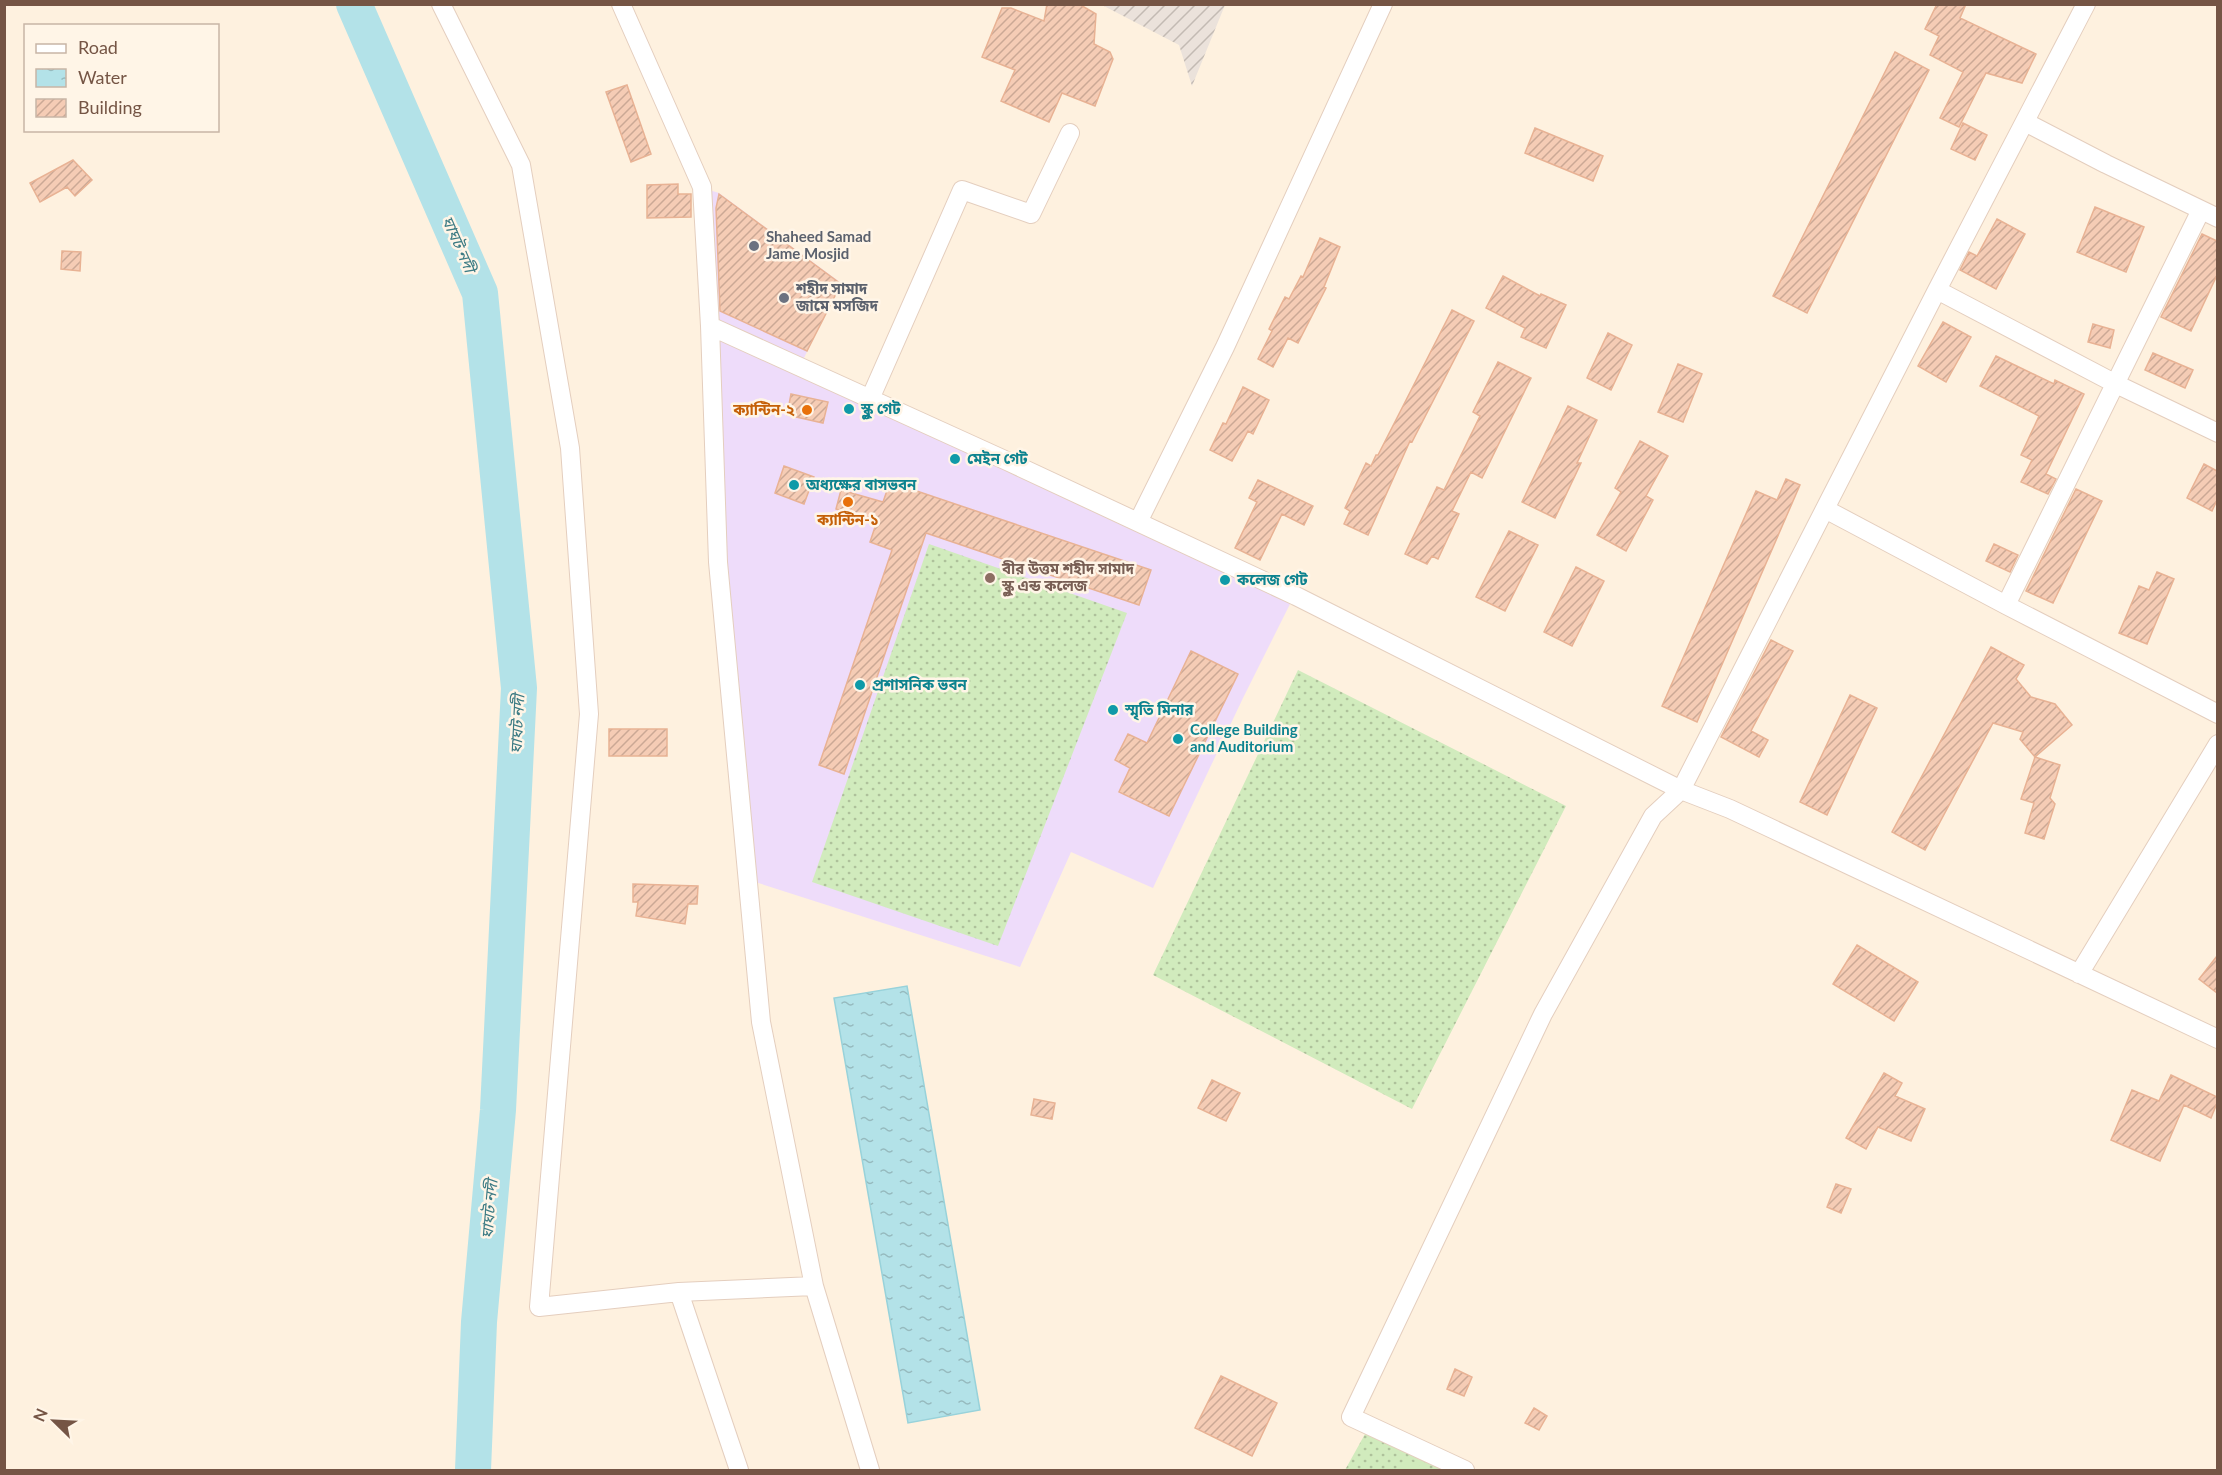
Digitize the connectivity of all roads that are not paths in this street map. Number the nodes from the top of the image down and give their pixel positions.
1 (441, 4) edge
2 (621, 4) edge
3 (1383, 4) edge
4 (2086, 4) edge
5 (2025, 122) junction
6 (1070, 133) dead end
7 (2209, 214) edge
8 (1937, 290) junction
9 (710, 326) junction
10 (2116, 384) junction
11 (870, 399) junction
12 (2217, 433) edge
13 (1826, 509) junction
14 (1138, 522) junction
15 (2006, 605) junction
16 (2217, 714) edge
17 (2217, 744) edge
18 (1681, 790) junction
19 (2079, 974) junction
20 (2217, 1039) edge
21 (814, 1286) junction
22 (680, 1292) junction
23 (740, 1470) edge
24 (870, 1470) edge
25 (1465, 1470) edge

1 - 22 street
2 - 9 street
3 - 14 street
4 - 5 street
5 - 7 street
5 - 8 street
6 - 11 street
7 - 10 street
8 - 10 street
8 - 13 street
9 - 11 street
9 - 21 street
10 - 12 street
10 - 15 street
11 - 14 street
13 - 15 street
13 - 18 street
14 - 18 street
15 - 16 street
17 - 19 street
18 - 19 street
18 - 25 street
19 - 20 street
21 - 22 street
21 - 24 street
22 - 23 street

